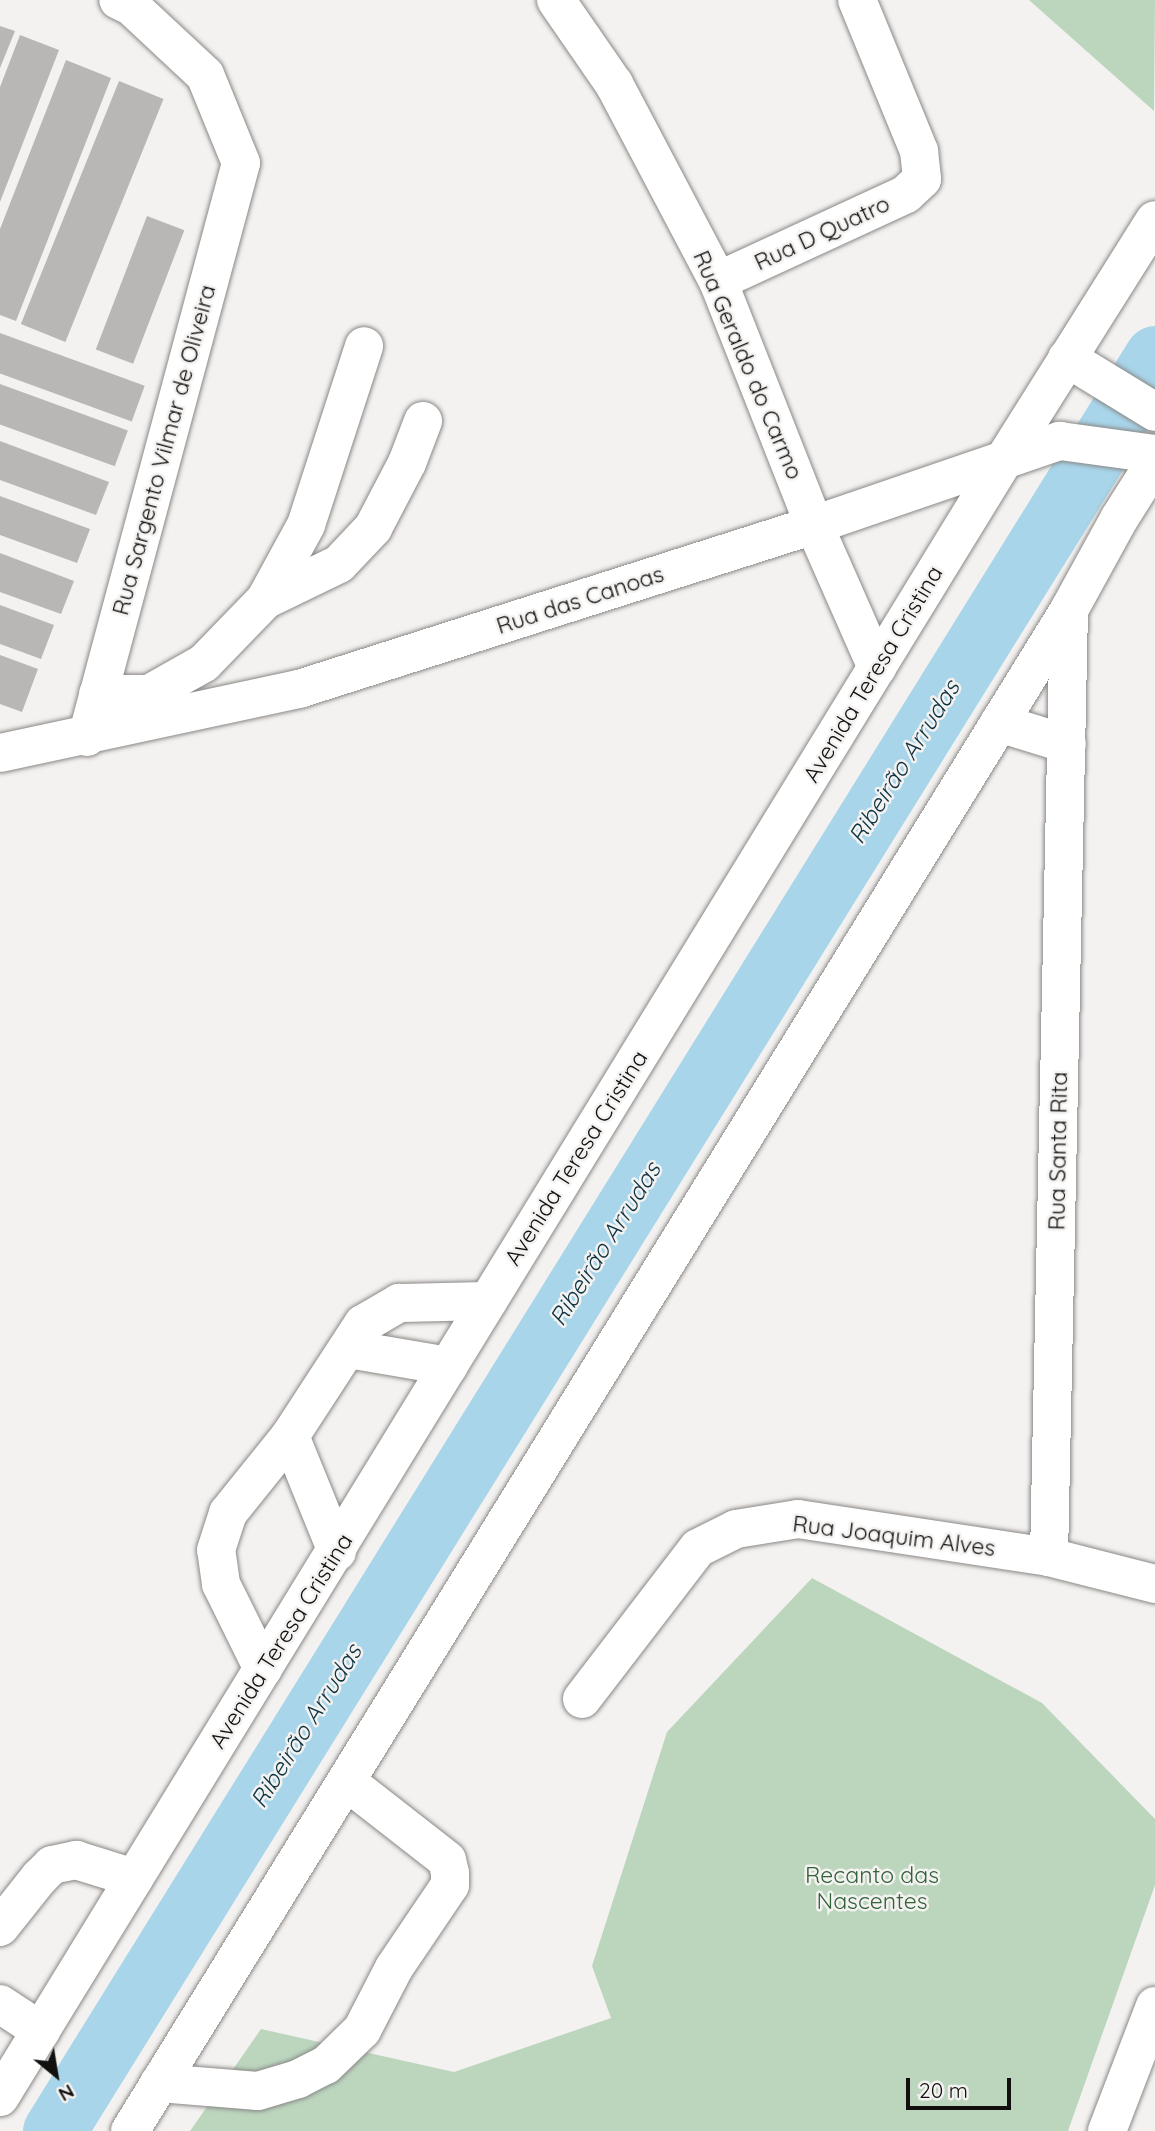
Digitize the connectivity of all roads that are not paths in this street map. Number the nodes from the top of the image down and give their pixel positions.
1 (118, 0) edge
2 (556, 0) edge
3 (858, 0) edge
4 (1155, 220) edge
5 (718, 281) junction
6 (364, 346) dead end
7 (1067, 358) junction
8 (1155, 412) edge
9 (423, 421) dead end
10 (1147, 455) edge
11 (1005, 458) junction
12 (1155, 503) edge
13 (1119, 519) junction
14 (814, 525) junction
15 (265, 600) junction
16 (1069, 610) junction
17 (877, 668) junction
18 (98, 694) junction
19 (999, 723) junction
20 (87, 737) junction
21 (1067, 744) junction
22 (0, 754) edge
23 (488, 1301) junction
24 (348, 1349) junction
25 (449, 1366) junction
26 (290, 1436) junction
27 (337, 1552) junction
28 (1049, 1557) junction
29 (1155, 1584) edge
30 (263, 1669) junction
31 (582, 1699) dead end
32 (346, 1781) junction
33 (134, 1878) junction
34 (0, 1927) edge
35 (0, 2004) edge
36 (1155, 2006) edge
37 (41, 2031) junction
38 (159, 2083) junction
39 (0, 2097) edge
40 (130, 2131) edge
41 (1107, 2131) edge

1 - 18 street, Rua Sargento Vilmar de Oliveira
2 - 5 street, Rua Geraldo do Carmo
3 - 5 street, Rua D Quatro
4 - 7 street, Avenida Teresa Cristina
5 - 14 street, Rua Geraldo do Carmo
6 - 15 street
7 - 8 street
7 - 11 street, Avenida Teresa Cristina
9 - 15 street
10 - 11 street, Rua das Canoas
10 - 13 street
11 - 14 street, Rua das Canoas
11 - 17 street, Avenida Teresa Cristina
12 - 13 street
13 - 16 street
14 - 17 street, Rua Geraldo do Carmo
14 - 20 street, Rua das Canoas
15 - 18 street
16 - 19 street
16 - 21 street, Rua Santa Rita
17 - 23 street, Avenida Teresa Cristina
18 - 20 street, Rua Sargento Vilmar de Oliveira
19 - 21 street
19 - 32 street
20 - 22 street, Rua das Canoas
21 - 28 street, Rua Santa Rita
23 - 24 street
23 - 25 street, Avenida Teresa Cristina
24 - 25 street
24 - 26 street
25 - 27 street, Avenida Teresa Cristina
26 - 27 street
26 - 30 street
27 - 30 street, Avenida Teresa Cristina
28 - 29 street, Rua Joaquim Alves
28 - 31 street, Rua Joaquim Alves
30 - 33 street, Avenida Teresa Cristina
32 - 38 street
32 - 38 street
33 - 34 street
33 - 37 street, Avenida Teresa Cristina
35 - 37 street
36 - 41 street
37 - 39 street, Avenida Teresa Cristina
38 - 40 street

